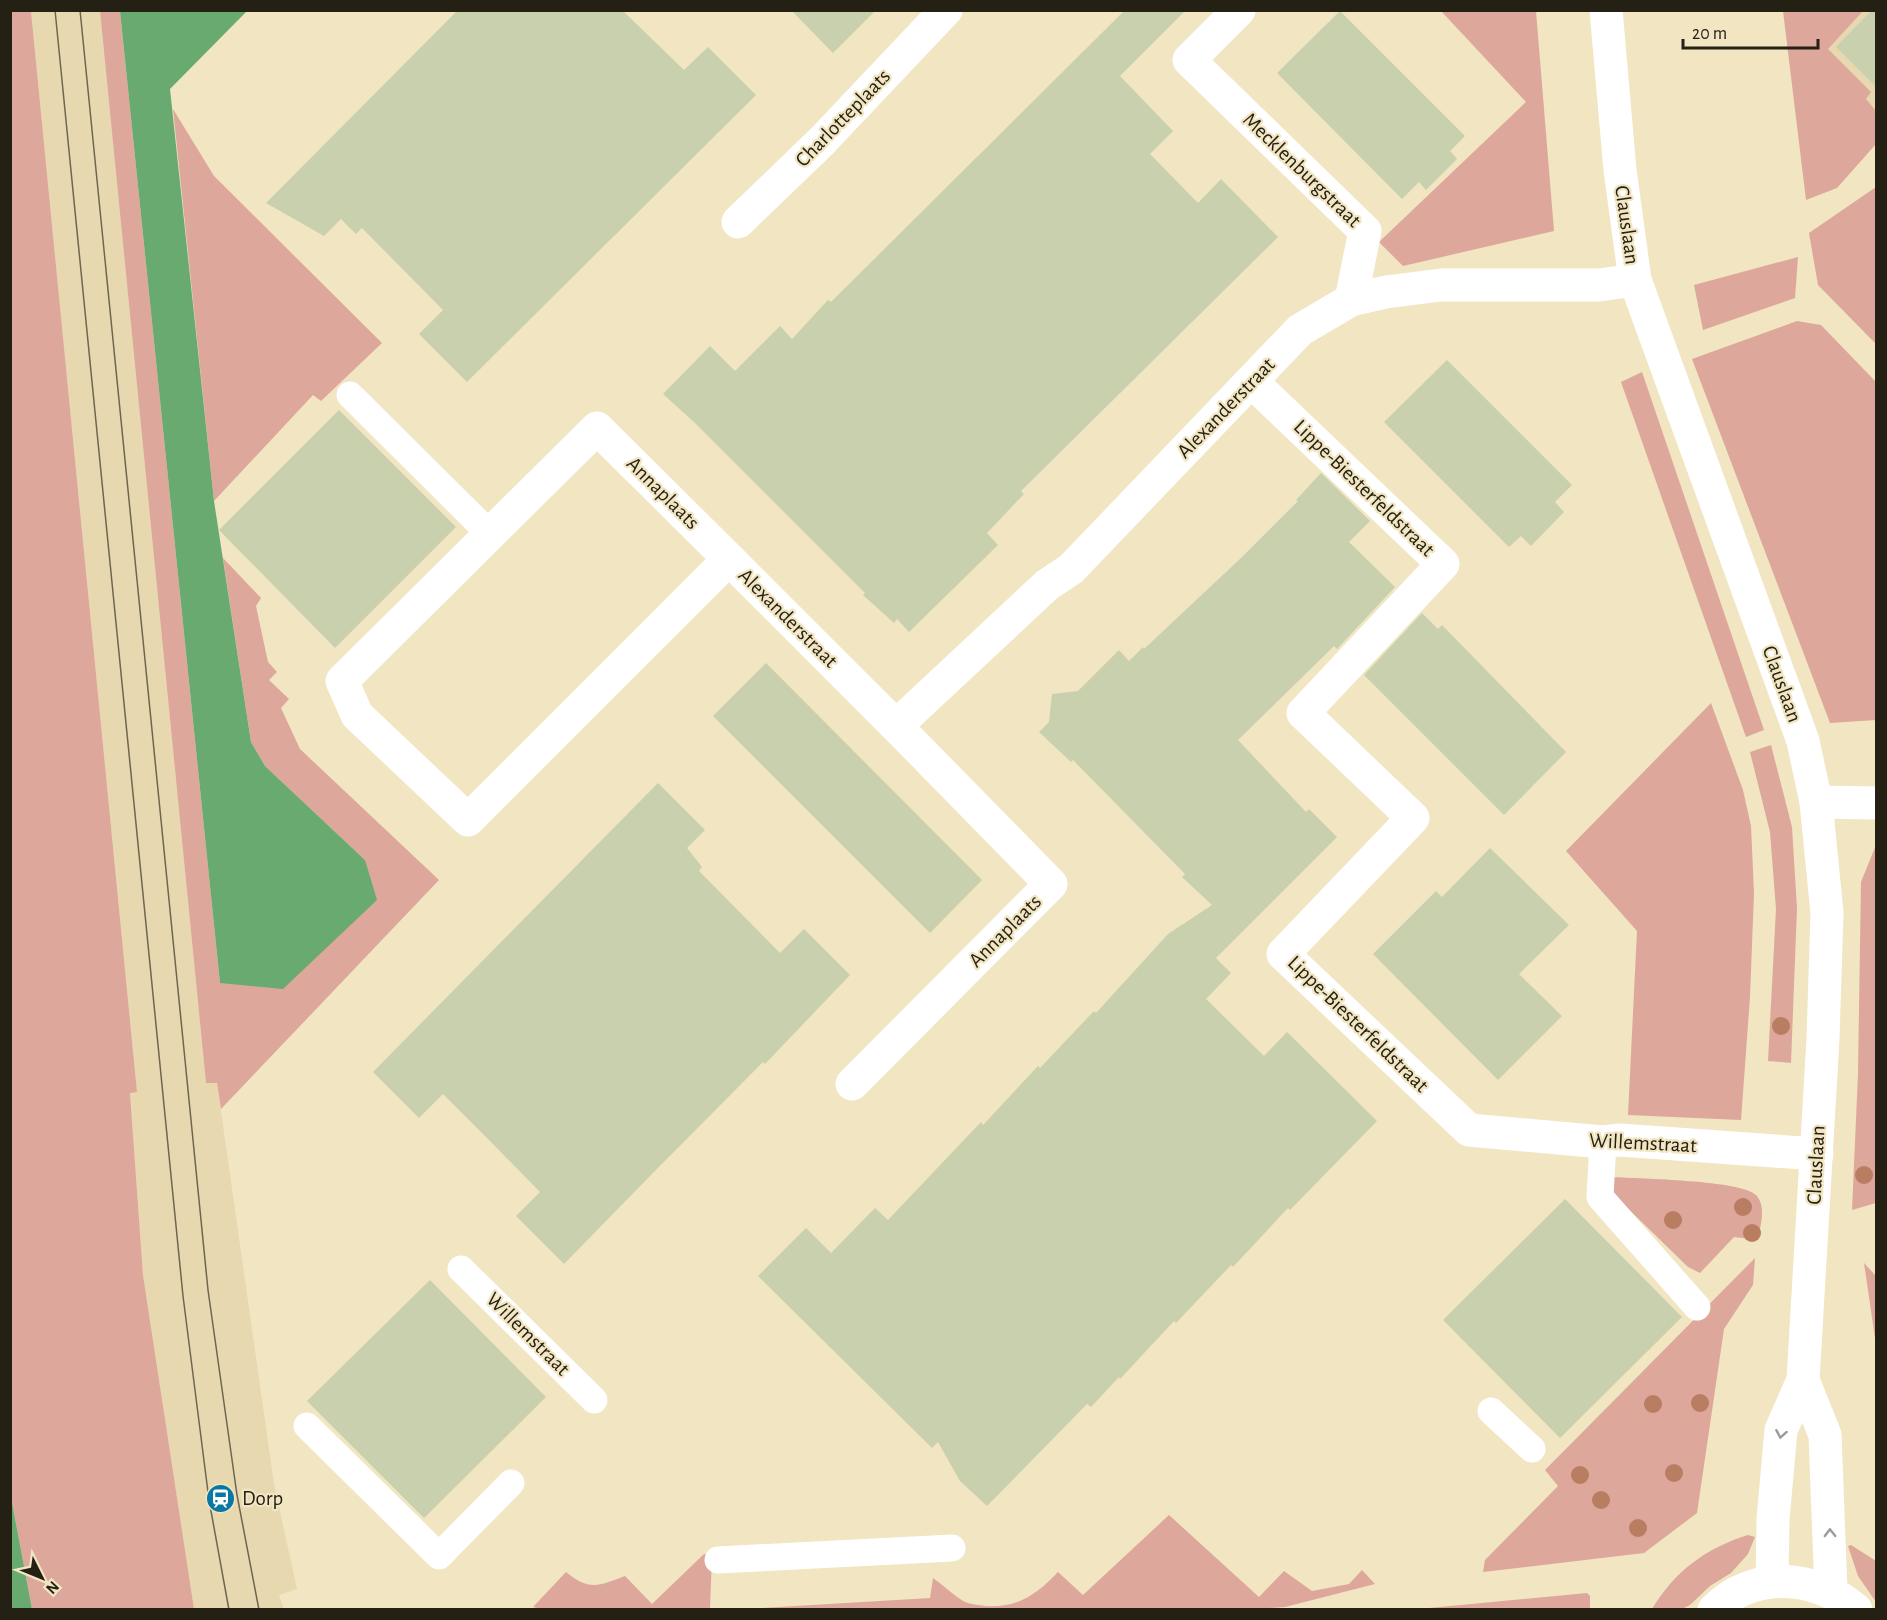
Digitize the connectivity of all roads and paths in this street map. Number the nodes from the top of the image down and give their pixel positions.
1 (946, 10) edge
2 (1239, 10) edge
3 (1606, 10) edge
4 (738, 222) dead end
5 (1635, 280) junction
6 (1351, 300) junction
7 (1252, 382) junction
8 (350, 395) dead end
9 (597, 428) joint
10 (490, 534) junction
11 (729, 559) junction
12 (896, 726) junction
13 (1816, 802) junction
14 (1876, 803) edge
15 (852, 1084) dead end
16 (1469, 1130) joint
17 (1603, 1142) junction
18 (1817, 1154) junction
19 (461, 1269) dead end
20 (1697, 1307) dead end
21 (1803, 1380) junction
22 (594, 1400) dead end
23 (1491, 1411) dead end
24 (307, 1426) dead end
25 (1532, 1449) dead end
26 (511, 1483) dead end
27 (952, 1548) dead end
28 (718, 1560) dead end
29 (1772, 1581) junction
30 (1843, 1600) edge
31 (1714, 1610) edge

1 - 4 street, Charlotteplaats
2 - 6 street, Mecklenburgstraat
3 - 5 street, Clauslaan
5 - 6 street
5 - 13 street, Clauslaan
6 - 7 street, Alexanderstraat
7 - 12 street, Alexanderstraat
7 - 16 street, Lippe-Biesterfeldstraat
8 - 10 lane
9 - 10 street, Alexanderstraat
9 - 11 street, Annaplaats
10 - 11 street, Alexanderstraat
11 - 12 street, Alexanderstraat
12 - 15 street, Annaplaats
13 - 14 street
13 - 18 street, Clauslaan
16 - 17 street, Willemstraat
17 - 18 street, Willemstraat
17 - 20 lane
18 - 21 street, Clauslaan
19 - 22 lane, Willemstraat
21 -> 29 street, Clauslaan
30 -> 21 street, Clauslaan
23 - 25 lane
24 - 26 lane
27 - 28 lane
29 - 30 street
29 - 31 street

